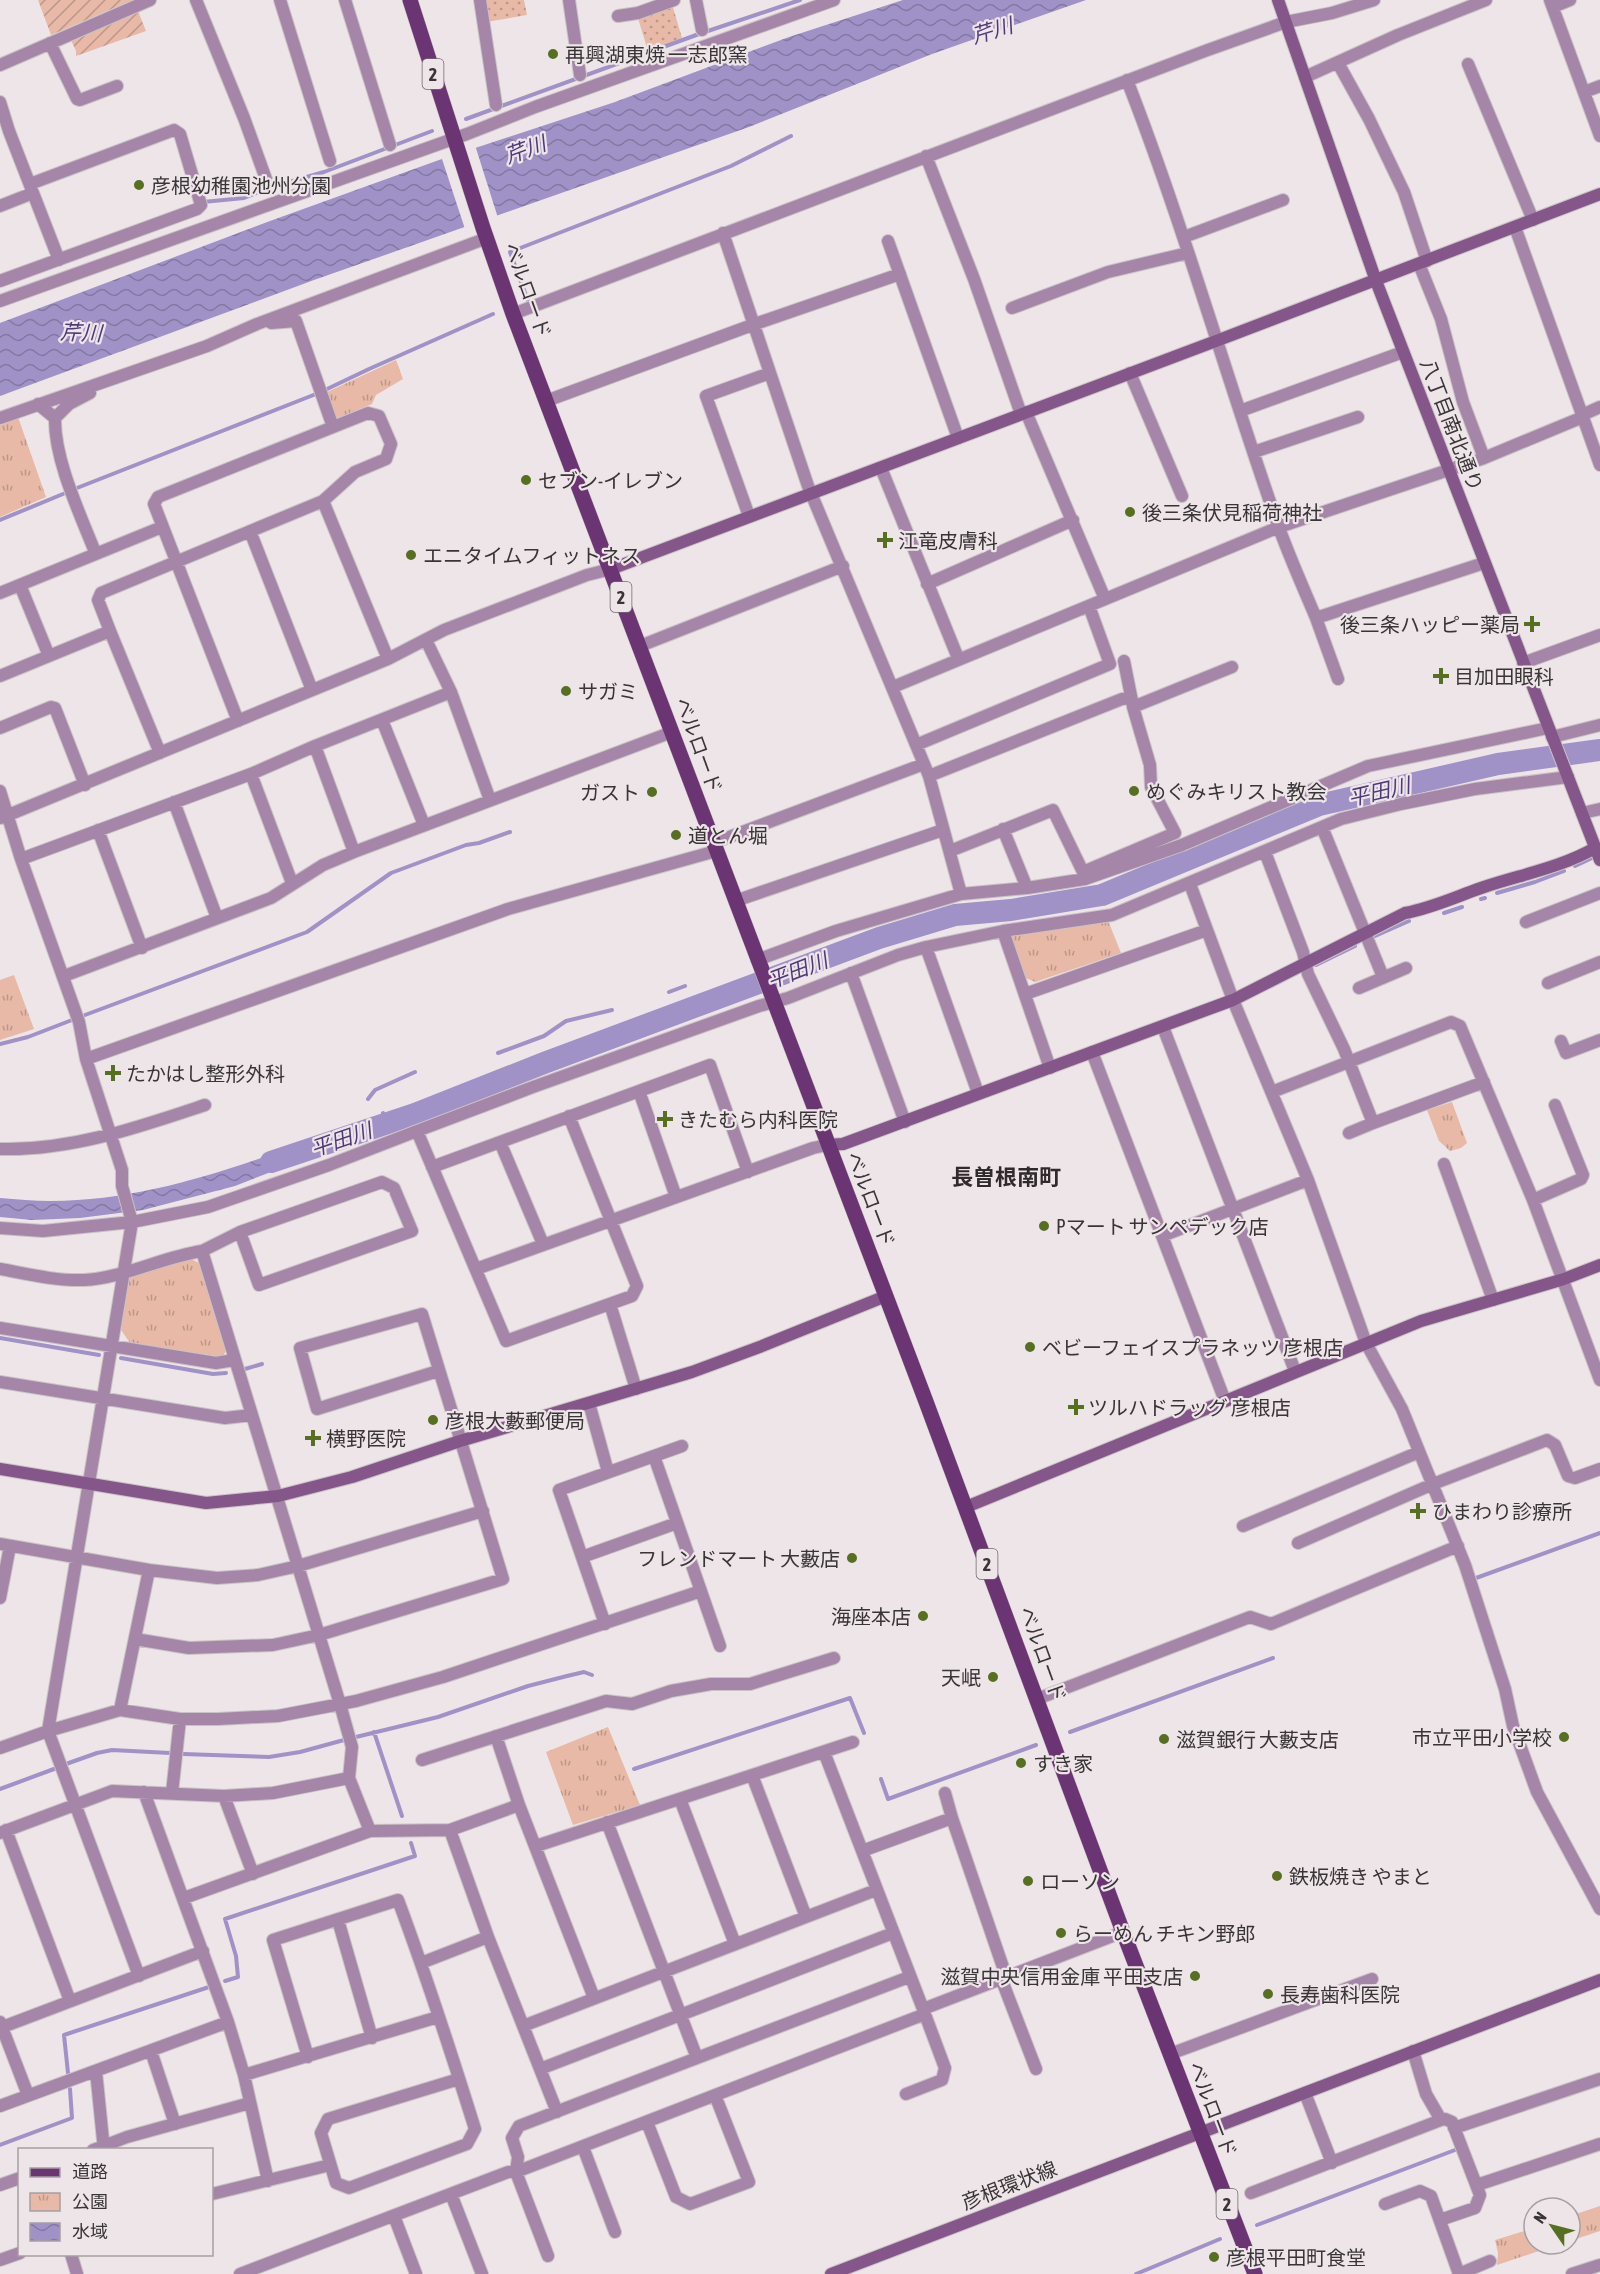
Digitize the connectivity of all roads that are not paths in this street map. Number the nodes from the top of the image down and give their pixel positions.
1 (150, 0) edge
2 (196, 0) edge
3 (280, 0) edge
4 (345, 0) edge
5 (410, 0) edge
6 (480, 0) edge
7 (568, 0) edge
8 (674, 0) edge
9 (696, 0) edge
10 (834, 0) edge
11 (1278, 0) edge
12 (1374, 0) edge
13 (1486, 0) edge
14 (1570, 0) edge
15 (1551, 4) edge
16 (618, 16) dead end
17 (1286, 22) junction
18 (702, 30) dead end
19 (50, 43) junction
20 (1338, 63) junction
21 (1468, 64) dead end
22 (0, 65) edge
23 (580, 75) dead end
24 (1305, 77) junction
25 (1127, 80) junction
26 (117, 86) dead end
27 (1600, 86) edge
28 (1584, 92) junction
29 (0, 102) edge
30 (496, 105) dead end
31 (4, 132) edge
32 (1600, 136) edge
33 (456, 143) junction
34 (390, 144) dead end
35 (926, 156) junction
36 (330, 161) dead end
37 (266, 179) dead end
38 (31, 189) junction
39 (1600, 194) edge
40 (1283, 200) dead end
41 (0, 206) edge
42 (1533, 220) junction
43 (1515, 227) junction
44 (485, 233) junction
45 (723, 233) junction
46 (1184, 237) junction
47 (888, 241) dead end
48 (1188, 253) junction
49 (58, 257) junction
50 (1423, 263) junction
51 (900, 273) junction
52 (0, 281) edge
53 (1376, 281) junction
54 (0, 301) edge
55 (1012, 309) dead end
56 (513, 314) junction
57 (257, 324) junction
58 (755, 324) junction
59 (1216, 342) junction
60 (1403, 352) junction
61 (770, 372) junction
62 (1130, 373) junction
63 (126, 376) junction
64 (546, 401) junction
65 (38, 404) junction
66 (1600, 407) edge
67 (1240, 411) junction
68 (1024, 413) junction
69 (1583, 416) junction
70 (1358, 417) dead end
71 (0, 418) edge
72 (55, 418) junction
73 (333, 427) junction
74 (958, 438) junction
75 (1254, 452) junction
76 (1484, 458) junction
77 (1600, 465) edge
78 (881, 468) junction
79 (1448, 469) junction
80 (812, 493) junction
81 (1182, 496) dead end
82 (323, 501) junction
83 (749, 516) junction
84 (1073, 520) junction
85 (162, 527) junction
86 (1279, 527) junction
87 (250, 531) junction
88 (95, 552) junction
89 (175, 561) junction
90 (1484, 563) junction
91 (843, 566) junction
92 (611, 569) junction
93 (927, 584) junction
94 (20, 585) junction
95 (0, 593) edge
96 (1105, 599) junction
97 (1089, 606) junction
98 (1316, 618) junction
99 (110, 631) junction
100 (1600, 635) edge
101 (426, 640) junction
102 (640, 646) junction
103 (49, 656) junction
104 (958, 658) junction
105 (388, 659) junction
106 (1124, 661) dead end
107 (1522, 663) junction
108 (1232, 667) dead end
109 (0, 676) edge
110 (1338, 679) dead end
111 (893, 687) junction
112 (312, 690) junction
113 (451, 692) junction
114 (1132, 703) junction
115 (382, 720) junction
116 (238, 721) junction
117 (1600, 725) edge
118 (0, 728) edge
119 (672, 732) junction
120 (1551, 736) junction
121 (916, 744) junction
122 (315, 746) junction
123 (160, 753) junction
124 (926, 770) junction
125 (251, 774) junction
126 (1566, 774) junction
127 (85, 785) junction
128 (0, 791) edge
129 (490, 800) junction
130 (174, 802) junction
131 (1600, 809) edge
132 (1582, 813) junction
133 (4, 817) edge
134 (424, 825) junction
135 (1322, 827) junction
136 (98, 830) junction
137 (943, 830) junction
138 (1003, 830) junction
139 (715, 847) junction
140 (1595, 848) junction
141 (950, 851) junction
142 (354, 852) junction
143 (1265, 852) junction
144 (21, 859) junction
145 (1600, 860) edge
146 (292, 883) junction
147 (1190, 884) junction
148 (1027, 888) junction
149 (1600, 893) edge
150 (961, 894) junction
151 (735, 902) junction
152 (218, 918) junction
153 (1526, 922) dead end
154 (1207, 930) junction
155 (1003, 931) junction
156 (1365, 933) junction
157 (926, 947) junction
158 (142, 948) junction
159 (1600, 962) edge
160 (758, 963) junction
161 (1304, 963) junction
162 (1407, 968) dead end
163 (851, 973) junction
164 (64, 976) junction
165 (1383, 977) junction
166 (1548, 982) dead end
167 (1359, 988) dead end
168 (1025, 994) junction
169 (772, 999) junction
170 (1233, 1000) junction
171 (1163, 1027) junction
172 (1600, 1040) edge
173 (1561, 1041) dead end
174 (1092, 1052) junction
175 (86, 1059) junction
176 (1349, 1061) junction
177 (1050, 1068) junction
178 (1484, 1082) junction
179 (639, 1091) junction
180 (1272, 1092) junction
181 (978, 1093) junction
182 (205, 1105) dead end
183 (1555, 1105) dead end
184 (569, 1116) junction
185 (905, 1122) junction
186 (1373, 1124) junction
187 (417, 1131) junction
188 (1349, 1133) dead end
189 (110, 1135) junction
190 (500, 1142) junction
191 (827, 1145) junction
192 (0, 1149) edge
193 (1444, 1164) dead end
194 (432, 1167) junction
195 (748, 1172) junction
196 (1308, 1180) junction
197 (676, 1197) junction
198 (1533, 1200) junction
199 (1233, 1208) junction
200 (131, 1221) junction
201 (610, 1221) junction
202 (0, 1228) edge
203 (240, 1232) junction
204 (1162, 1236) junction
205 (543, 1244) junction
206 (202, 1251) junction
207 (1600, 1265) edge
208 (0, 1269) edge
209 (476, 1269) junction
210 (123, 1273) junction
211 (1564, 1279) junction
212 (886, 1296) junction
213 (1493, 1300) junction
214 (610, 1304) junction
215 (0, 1328) edge
216 (1366, 1342) junction
217 (111, 1346) junction
218 (234, 1360) junction
219 (438, 1371) junction
220 (1295, 1371) junction
221 (1600, 1380) edge
222 (0, 1382) edge
223 (636, 1389) junction
224 (102, 1399) junction
225 (1225, 1401) junction
226 (589, 1403) junction
227 (252, 1415) junction
228 (460, 1441) junction
229 (682, 1446) dead end
230 (1419, 1452) junction
231 (654, 1456) junction
232 (0, 1469) edge
233 (1600, 1469) edge
234 (608, 1473) junction
235 (89, 1484) junction
236 (1433, 1484) junction
237 (278, 1496) junction
238 (966, 1508) junction
239 (483, 1511) junction
240 (677, 1523) junction
241 (1243, 1526) dead end
242 (1298, 1543) dead end
243 (5, 1545) edge
244 (1458, 1546) junction
245 (75, 1556) junction
246 (582, 1557) junction
247 (298, 1566) junction
248 (149, 1570) junction
249 (701, 1592) junction
250 (0, 1598) edge
251 (604, 1624) junction
252 (319, 1635) junction
253 (135, 1640) junction
254 (720, 1646) dead end
255 (833, 1658) dead end
256 (1037, 1699) junction
257 (340, 1704) junction
258 (120, 1710) junction
259 (180, 1719) junction
260 (48, 1731) junction
261 (496, 1736) junction
262 (853, 1742) dead end
263 (0, 1748) edge
264 (824, 1752) junction
265 (422, 1760) dead end
266 (752, 1775) junction
267 (349, 1778) junction
268 (144, 1792) junction
269 (172, 1793) junction
270 (945, 1793) dead end
271 (224, 1796) junction
272 (680, 1798) junction
273 (74, 1804) junction
274 (519, 1805) junction
275 (952, 1818) junction
276 (607, 1822) junction
277 (450, 1830) junction
278 (369, 1831) junction
279 (3, 1832) edge
280 (536, 1846) junction
281 (862, 1851) junction
282 (253, 1874) junction
283 (876, 1890) junction
284 (184, 1898) junction
285 (1600, 1909) edge
286 (806, 1917) junction
287 (338, 1920) junction
288 (1124, 1932) junction
289 (893, 1934) junction
290 (488, 1937) junction
291 (735, 1944) junction
292 (203, 1951) junction
293 (421, 1963) junction
294 (664, 1971) junction
295 (139, 1976) junction
296 (909, 1977) junction
297 (1004, 1977) junction
298 (1372, 1979) dead end
299 (1600, 1980) edge
300 (594, 1998) junction
301 (70, 2001) junction
302 (924, 2011) junction
303 (681, 2015) junction
304 (438, 2017) junction
305 (228, 2022) junction
306 (523, 2025) junction
307 (1, 2026) edge
308 (372, 2038) junction
309 (151, 2050) junction
310 (1413, 2051) junction
311 (1170, 2054) junction
312 (308, 2057) junction
313 (697, 2058) junction
314 (540, 2069) junction
315 (1036, 2069) dead end
316 (96, 2071) junction
317 (244, 2075) junction
318 (459, 2079) junction
319 (1600, 2079) edge
320 (1305, 2093) junction
321 (906, 2094) dead end
322 (715, 2095) junction
323 (28, 2096) junction
324 (250, 2103) junction
325 (0, 2106) edge
326 (557, 2112) junction
327 (1441, 2120) junction
328 (647, 2122) junction
329 (175, 2124) junction
330 (1454, 2128) junction
331 (1200, 2133) junction
332 (1600, 2144) edge
333 (583, 2147) junction
334 (100, 2148) edge
335 (1332, 2163) junction
336 (330, 2164) junction
337 (516, 2172) junction
338 (18, 2179) edge
339 (268, 2181) junction
340 (1477, 2185) junction
341 (0, 2186) edge
342 (1251, 2193) dead end
343 (213, 2194) edge
344 (451, 2194) junction
345 (1385, 2204) dead end
346 (394, 2216) junction
347 (1440, 2220) junction
348 (615, 2232) dead end
349 (18, 2254) edge
350 (72, 2256) edge
351 (548, 2256) dead end
352 (0, 2260) edge
353 (1490, 2262) dead end
354 (1600, 2265) edge
355 (260, 2270) edge
356 (77, 2274) edge
357 (240, 2274) edge
358 (416, 2274) edge
359 (482, 2274) edge
360 (831, 2274) edge
361 (1255, 2274) edge
362 (1459, 2274) edge
363 (1572, 2274) edge

1 - 19 street
2 - 37 street
3 - 36 street
4 - 34 street
5 - 33 main road, ベルロード / 2
6 - 30 street
7 - 23 street
8 - 16 street
9 - 18 street
10 - 33 street
11 - 17 street, 八丁目南北通り
12 - 17 street
13 - 20 street
14 - 15 street
15 - 28 street
17 - 24 street, 八丁目南北通り
17 - 25 street
19 - 22 street
19 - 26 street
20 - 24 street
20 - 50 street
21 - 42 street
24 - 53 street, 八丁目南北通り
25 - 35 street
25 - 46 street
27 - 28 street
28 - 32 street
29 - 31 street
31 - 38 street
33 - 44 main road, ベルロード / 2
33 - 54 street
35 - 45 street
35 - 68 street
38 - 41 street
38 - 49 street
38 - 49 street
39 - 42 street
40 - 46 street
42 - 43 street
43 - 50 street
43 - 69 street
44 - 56 main road, ベルロード / 2
44 - 57 street
45 - 56 street
45 - 58 street
46 - 48 street
47 - 51 street
48 - 55 street
48 - 59 street
49 - 52 street
50 - 53 street
50 - 76 street
51 - 58 street
51 - 74 street
53 - 59 street
53 - 60 street, 八丁目南北通り
56 - 64 main road, ベルロード / 2
57 - 63 street
57 - 73 street
58 - 61 street
58 - 64 street
59 - 62 street
59 - 67 street
60 - 67 street
60 - 79 street, 八丁目南北通り
61 - 80 street
61 - 83 street
62 - 68 street
62 - 81 street
63 - 65 street
63 - 72 street
64 - 92 main road, ベルロード / 2
65 - 71 street
65 - 72 street
66 - 69 street
67 - 75 street
68 - 74 street
68 - 84 street
69 - 76 street
69 - 77 street
70 - 75 street
72 - 88 street
73 - 82 street
73 - 85 street
74 - 78 street
75 - 86 street
76 - 79 street
78 - 80 street
78 - 93 street
79 - 86 street
79 - 90 street, 八丁目南北通り
80 - 83 street
80 - 91 street
82 - 87 street
82 - 105 street
83 - 92 street
84 - 93 street
84 - 96 street
85 - 88 street
85 - 89 street
86 - 96 street
86 - 98 street
87 - 89 street
87 - 112 street
88 - 94 street
89 - 99 street
89 - 116 street
90 - 98 street
90 - 107 street, 八丁目南北通り
91 - 102 street
91 - 111 street
92 - 101 street
92 - 102 main road, ベルロード / 2
93 - 104 street
94 - 95 street
94 - 103 street
96 - 97 street
97 - 104 street
97 - 121 street
98 - 110 street
99 - 103 street
99 - 123 street
100 - 107 street
101 - 105 street
101 - 113 street
102 - 119 main road, ベルロード / 2
103 - 109 street
104 - 111 street
105 - 112 street
106 - 114 street
107 - 120 street, 八丁目南北通り
108 - 114 street
111 - 121 street
112 - 116 street
113 - 115 street
113 - 129 street
114 - 124 street
114 - 138 street
115 - 122 street
115 - 134 street
116 - 123 street
117 - 120 street
118 - 127 street
119 - 129 street
119 - 139 main road, ベルロード / 2
120 - 126 street, 八丁目南北通り
120 - 148 street
121 - 124 street
122 - 125 street
122 - 142 street
123 - 127 street
124 - 137 street
124 - 139 street
125 - 130 street
125 - 146 street
126 - 132 street, 八丁目南北通り
126 - 135 street
127 - 133 street
128 - 133 street
129 - 134 street
130 - 136 street
130 - 152 street
131 - 132 street
132 - 140 street, 八丁目南北通り
133 - 144 street
134 - 142 street
135 - 143 street
135 - 156 street
136 - 144 street
136 - 158 street
137 - 141 street
137 - 151 street
138 - 141 street
138 - 148 street
139 - 151 main road, ベルロード / 2
139 - 175 street
140 - 145 street, 八丁目南北通り
140 - 156 street
141 - 150 street
142 - 146 street
143 - 147 street
143 - 161 street
144 - 164 street
146 - 152 street
147 - 154 street
147 - 155 street
148 - 150 street
149 - 153 street
150 - 160 street
151 - 160 main road, ベルロード / 2
152 - 158 street
154 - 168 street
154 - 170 street
155 - 157 street
155 - 168 street
156 - 161 street
156 - 165 street
157 - 163 street
157 - 181 street
158 - 164 street
159 - 166 street
160 - 169 main road, ベルロード / 2
161 - 170 street
161 - 176 street
162 - 165 street
163 - 169 street
163 - 185 street
164 - 175 street
165 - 167 street
168 - 177 street
169 - 187 street
169 - 191 main road, ベルロード / 2
170 - 171 street
170 - 180 street
171 - 174 street
171 - 199 street
172 - 173 street
174 - 177 street
174 - 204 street
175 - 189 street
176 - 178 street
176 - 180 street
176 - 186 street
177 - 181 street
178 - 186 street
178 - 198 street
179 - 184 street
179 - 195 street
179 - 197 street
180 - 196 street
181 - 185 street
182 - 189 street
183 - 198 street
184 - 190 street
184 - 201 street
185 - 191 street
186 - 188 street
187 - 194 street
187 - 200 street
189 - 192 street
189 - 200 street
190 - 194 street
190 - 205 street
191 - 195 street
191 - 212 main road, ベルロード / 2
193 - 213 street
194 - 209 street
195 - 197 street
196 - 199 street
196 - 216 street
197 - 201 street
198 - 211 street
199 - 204 street
199 - 220 street
200 - 202 street
200 - 210 street
201 - 205 street
201 - 214 street
203 - 203 street
203 - 206 street
204 - 225 street
205 - 209 street
206 - 210 street
206 - 218 street
207 - 211 street
208 - 210 street
209 - 214 street
210 - 217 street
211 - 213 street
211 - 221 street
212 - 223 street
212 - 238 main road, ベルロード / 2
213 - 216 street
214 - 223 street
215 - 217 street
216 - 220 street
216 - 230 street
217 - 218 street
217 - 224 street
218 - 227 street
219 - 219 street
219 - 228 street
220 - 225 street
222 - 224 street
223 - 226 street
224 - 227 street
224 - 235 street
225 - 238 street
226 - 228 street
226 - 234 street
227 - 237 street
228 - 237 street
228 - 239 street
229 - 231 street
230 - 236 street
230 - 241 street
231 - 234 street
231 - 240 street
232 - 235 street
233 - 236 street
234 - 246 street
235 - 237 street
235 - 245 street
236 - 242 street
236 - 244 street
237 - 247 street
238 - 256 main road, ベルロード / 2
239 - 247 street
239 - 252 street
240 - 246 street
240 - 249 street
243 - 245 street
243 - 250 street
244 - 256 street
244 - 285 street
245 - 248 street
245 - 260 street
246 - 251 street
247 - 248 street
247 - 252 street
248 - 253 street
249 - 251 street
249 - 254 street
251 - 257 street
252 - 253 street
252 - 257 street
253 - 258 street
255 - 261 street
256 - 288 main road, ベルロード / 2
257 - 259 street
257 - 267 street
258 - 259 street
258 - 260 street
259 - 269 street
260 - 263 street
260 - 273 street
261 - 265 street
261 - 274 street
262 - 264 street
264 - 266 street
264 - 281 street
266 - 272 street
266 - 286 street
267 - 271 street
267 - 278 street
268 - 269 street
268 - 273 street
268 - 284 street
269 - 271 street
270 - 275 street
271 - 282 street
272 - 276 street
272 - 291 street
273 - 279 street
273 - 295 street
274 - 277 street
274 - 280 street
275 - 281 street
275 - 297 street
276 - 280 street
276 - 294 street
277 - 278 street
277 - 290 street
278 - 282 street
279 - 301 street
280 - 300 street
281 - 283 street
282 - 284 street
283 - 286 street
283 - 289 street
284 - 292 street
286 - 291 street
287 - 293 street
287 - 308 street
287 - 312 street
288 - 297 street
288 - 311 main road, ベルロード / 2
289 - 296 street
289 - 303 street
290 - 293 street
290 - 306 street
291 - 294 street
292 - 295 street
292 - 305 street
293 - 304 street
294 - 300 street
294 - 303 street
295 - 301 street
296 - 302 street
296 - 313 street
297 - 302 street
297 - 315 street
298 - 311 street
299 - 310 street, 彦根環状線
300 - 306 street
301 - 307 street
302 - 321 street
302 - 322 street
303 - 313 street
303 - 314 street
304 - 308 street
304 - 318 street
305 - 309 street
305 - 317 street
306 - 314 street
307 - 323 street
308 - 312 street
309 - 316 street
309 - 329 street
310 - 320 street, 彦根環状線
310 - 327 street
311 - 331 main road, ベルロード / 2
312 - 317 street
313 - 326 street
314 - 326 street
316 - 323 street
316 - 334 street
317 - 324 street
318 - 336 street
318 - 336 street
319 - 330 street
320 - 331 street, 彦根環状線
320 - 335 street
322 - 328 street
322 - 328 street
323 - 325 street
324 - 329 street
324 - 339 street
326 - 337 street
327 - 330 street
327 - 335 street
328 - 333 street
329 - 334 street
330 - 340 street
331 - 360 street, 彦根環状線
331 - 361 main road, ベルロード / 2
332 - 340 street
333 - 337 street
333 - 348 street
335 - 342 street
336 - 339 street
337 - 344 street
337 - 351 street
338 - 341 street
339 - 343 street
340 - 347 street
344 - 346 street
344 - 359 street
345 - 347 street
346 - 355 street
346 - 358 street
347 - 362 street
349 - 352 street
350 - 356 street
353 - 362 street
354 - 363 street
355 - 357 street

